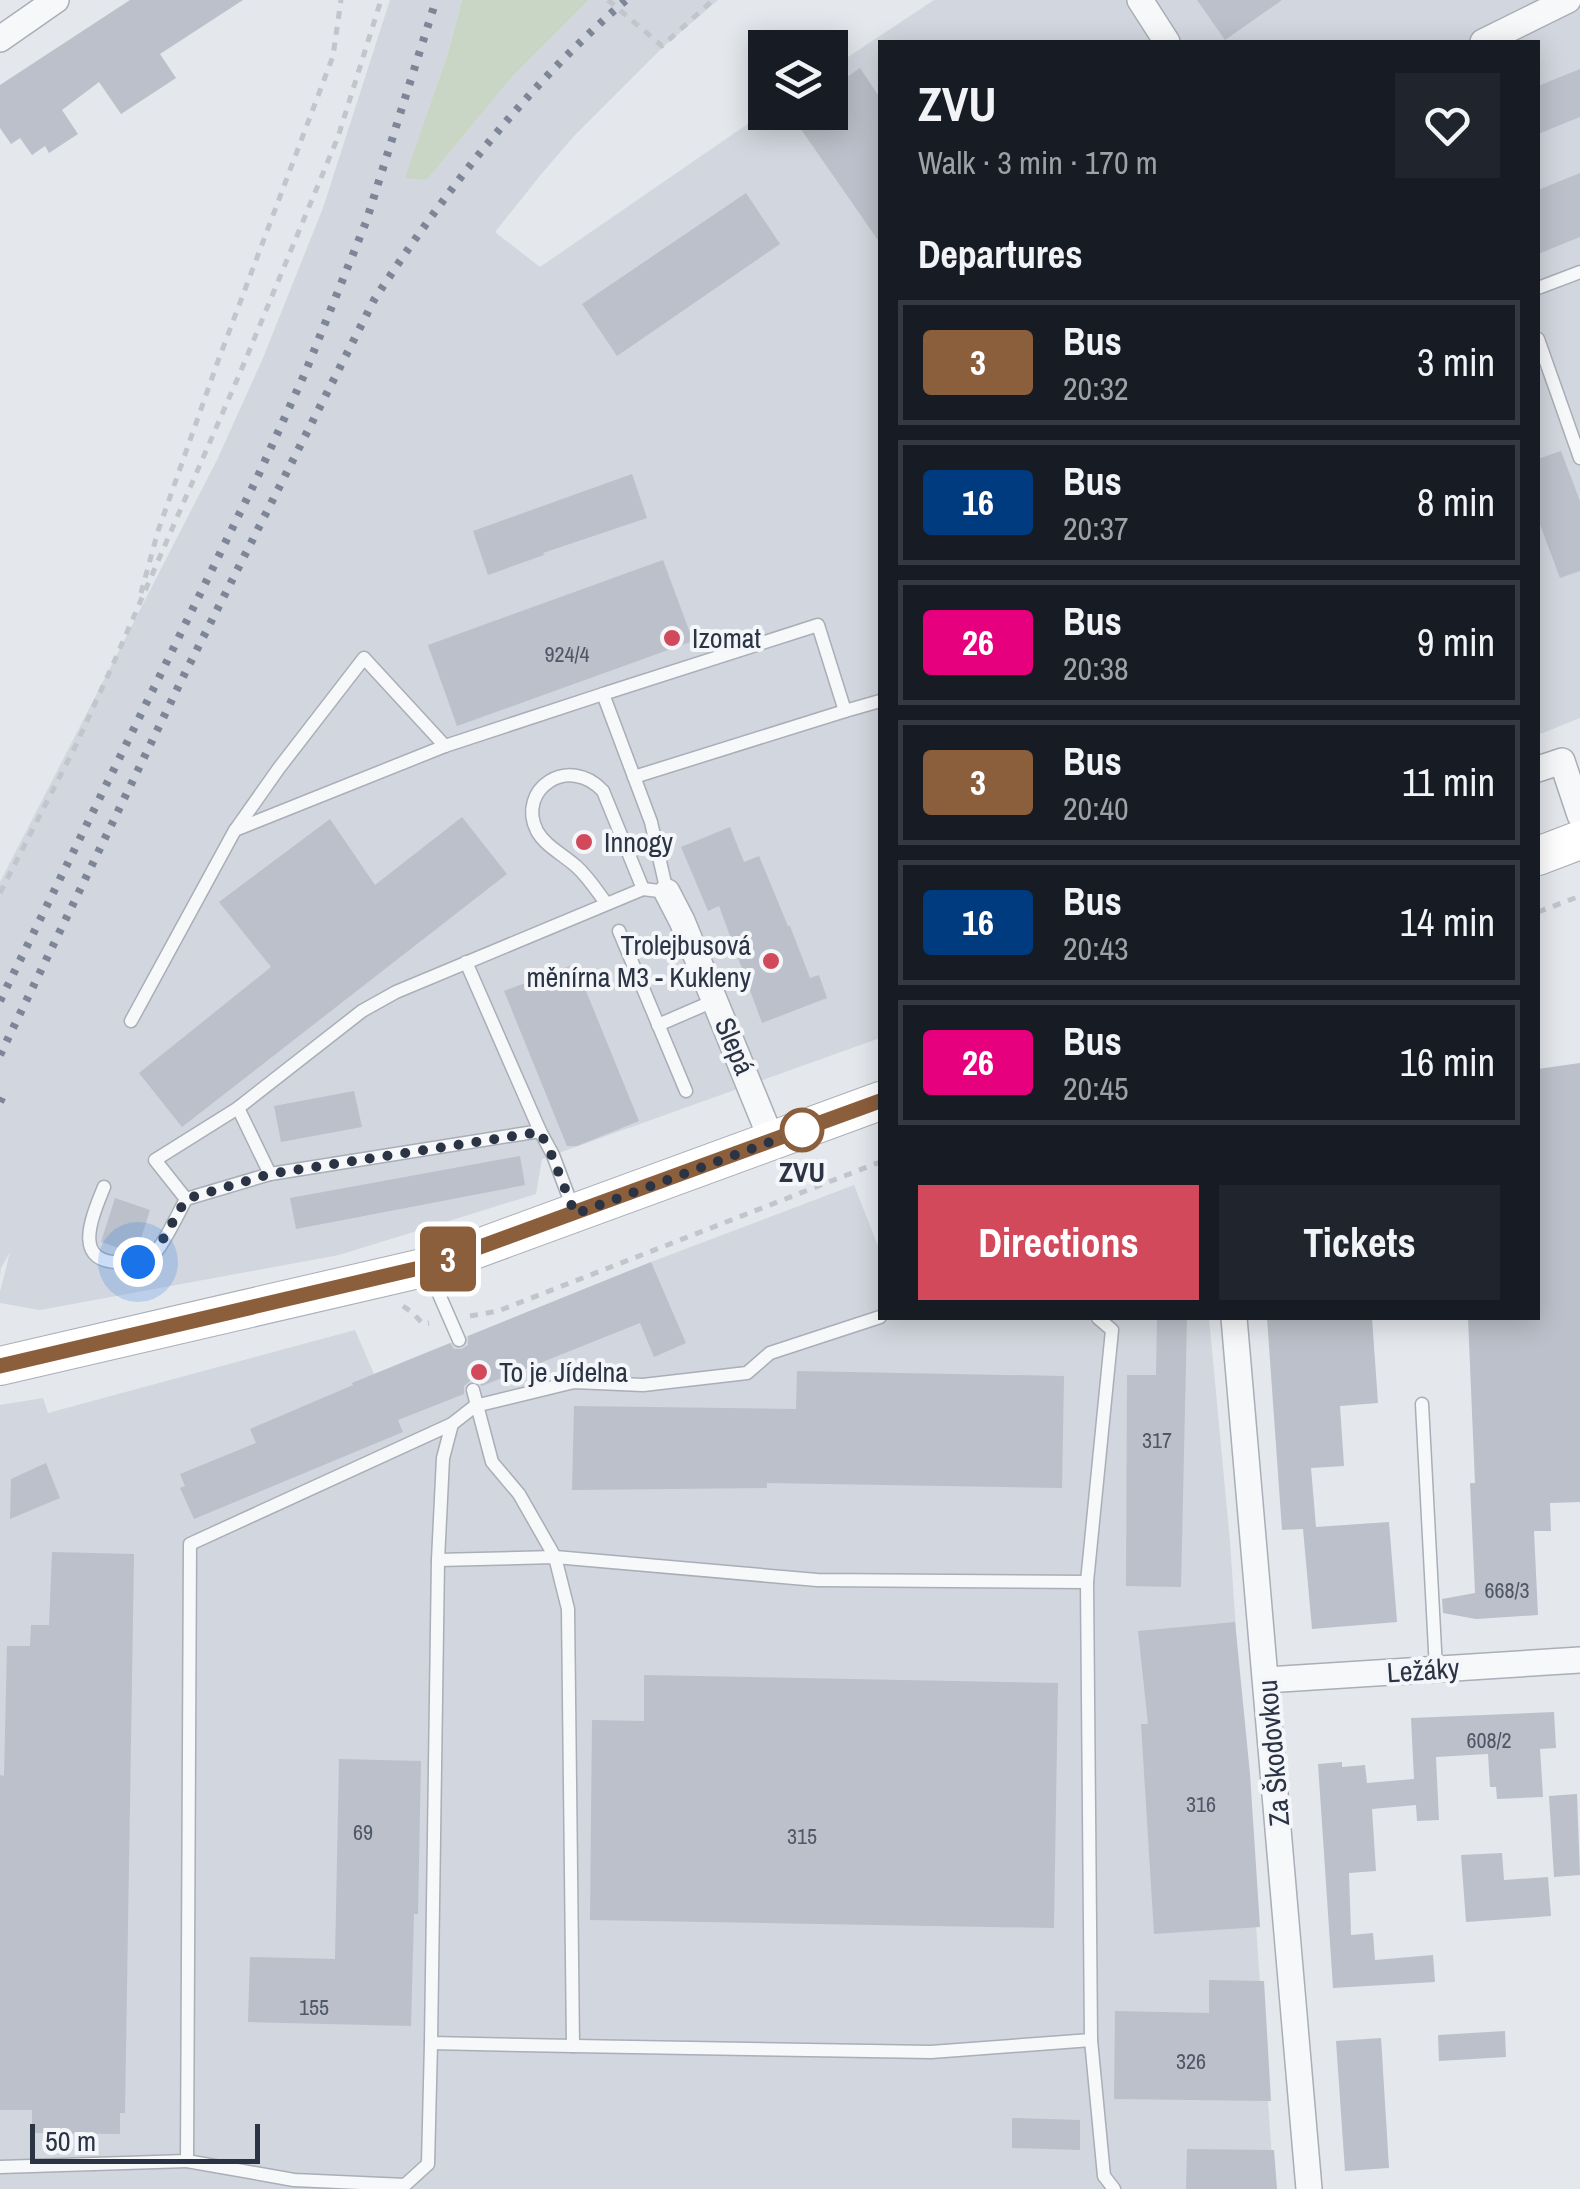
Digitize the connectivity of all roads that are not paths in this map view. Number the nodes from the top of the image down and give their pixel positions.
1 (56, 0) edge
2 (1140, 0) edge
3 (1568, 0) edge
4 (0, 39) edge
5 (1167, 40) edge
6 (1487, 40) edge
7 (1580, 272) edge
8 (1540, 287) edge
9 (1540, 345) edge
10 (1580, 458) edge
11 (602, 694) junction
12 (878, 702) edge
13 (845, 711) junction
14 (444, 746) junction
15 (1540, 768) edge
16 (634, 777) junction
17 (1580, 815) edge
18 (235, 830) junction
19 (1580, 840) edge
20 (1540, 855) edge
21 (655, 891) junction
22 (606, 903) junction
23 (619, 931) dead end
24 (466, 962) junction
25 (716, 1000) junction
26 (131, 1021) dead end
27 (658, 1025) junction
28 (686, 1091) dead end
29 (878, 1102) edge
30 (238, 1108) junction
31 (540, 1132) junction
32 (772, 1141) junction
33 (270, 1174) junction
34 (104, 1187) dead end
35 (186, 1199) junction
36 (575, 1214) junction
37 (428, 1266) junction
38 (878, 1318) edge
39 (1100, 1320) edge
40 (1234, 1320) edge
41 (459, 1340) dead end
42 (0, 1366) edge
43 (472, 1390) dead end
44 (1422, 1404) dead end
45 (475, 1406) junction
46 (452, 1424) junction
47 (555, 1557) junction
48 (438, 1560) junction
49 (1087, 1582) junction
50 (1580, 1660) edge
51 (1436, 1670) junction
52 (1267, 1680) junction
53 (1091, 2040) junction
54 (431, 2043) junction
55 (573, 2046) junction
56 (188, 2161) junction
57 (0, 2166) edge
58 (1114, 2189) edge
59 (1309, 2189) edge

1 - 4 street
2 - 5 street
3 - 6 street
7 - 8 lane
9 - 10 lane
11 - 13 lane
11 - 14 lane
11 - 16 lane
12 - 13 lane
13 - 16 lane
14 - 18 lane
14 - 18 lane
15 - 17 street
16 - 21 lane
18 - 26 lane
19 - 20 street
21 - 22 lane
21 - 22 lane
21 - 25 street, Slepá
22 - 24 lane
23 - 27 lane
24 - 30 lane
24 - 31 lane
25 - 27 lane
25 - 32 street, Slepá
27 - 28 lane
29 - 32 street
30 - 33 lane
30 - 35 lane
31 - 33 lane
31 - 36 lane
32 - 36 street
33 - 35 lane
34 - 35 lane
36 - 37 street
37 - 41 lane
37 - 42 street
38 - 45 lane
39 - 49 lane
40 - 52 street, Za Škodovkou
43 - 45 lane
44 - 51 lane
45 - 46 lane
45 - 47 lane
46 - 48 lane
46 - 56 lane
47 - 48 lane
47 - 49 lane
47 - 55 lane
48 - 54 lane
49 - 53 lane
50 - 51 street, Ležáky
51 - 52 street, Ležáky
52 - 59 street, Za Škodovkou
53 - 55 lane
53 - 58 lane
54 - 55 lane
54 - 56 lane
56 - 57 lane

